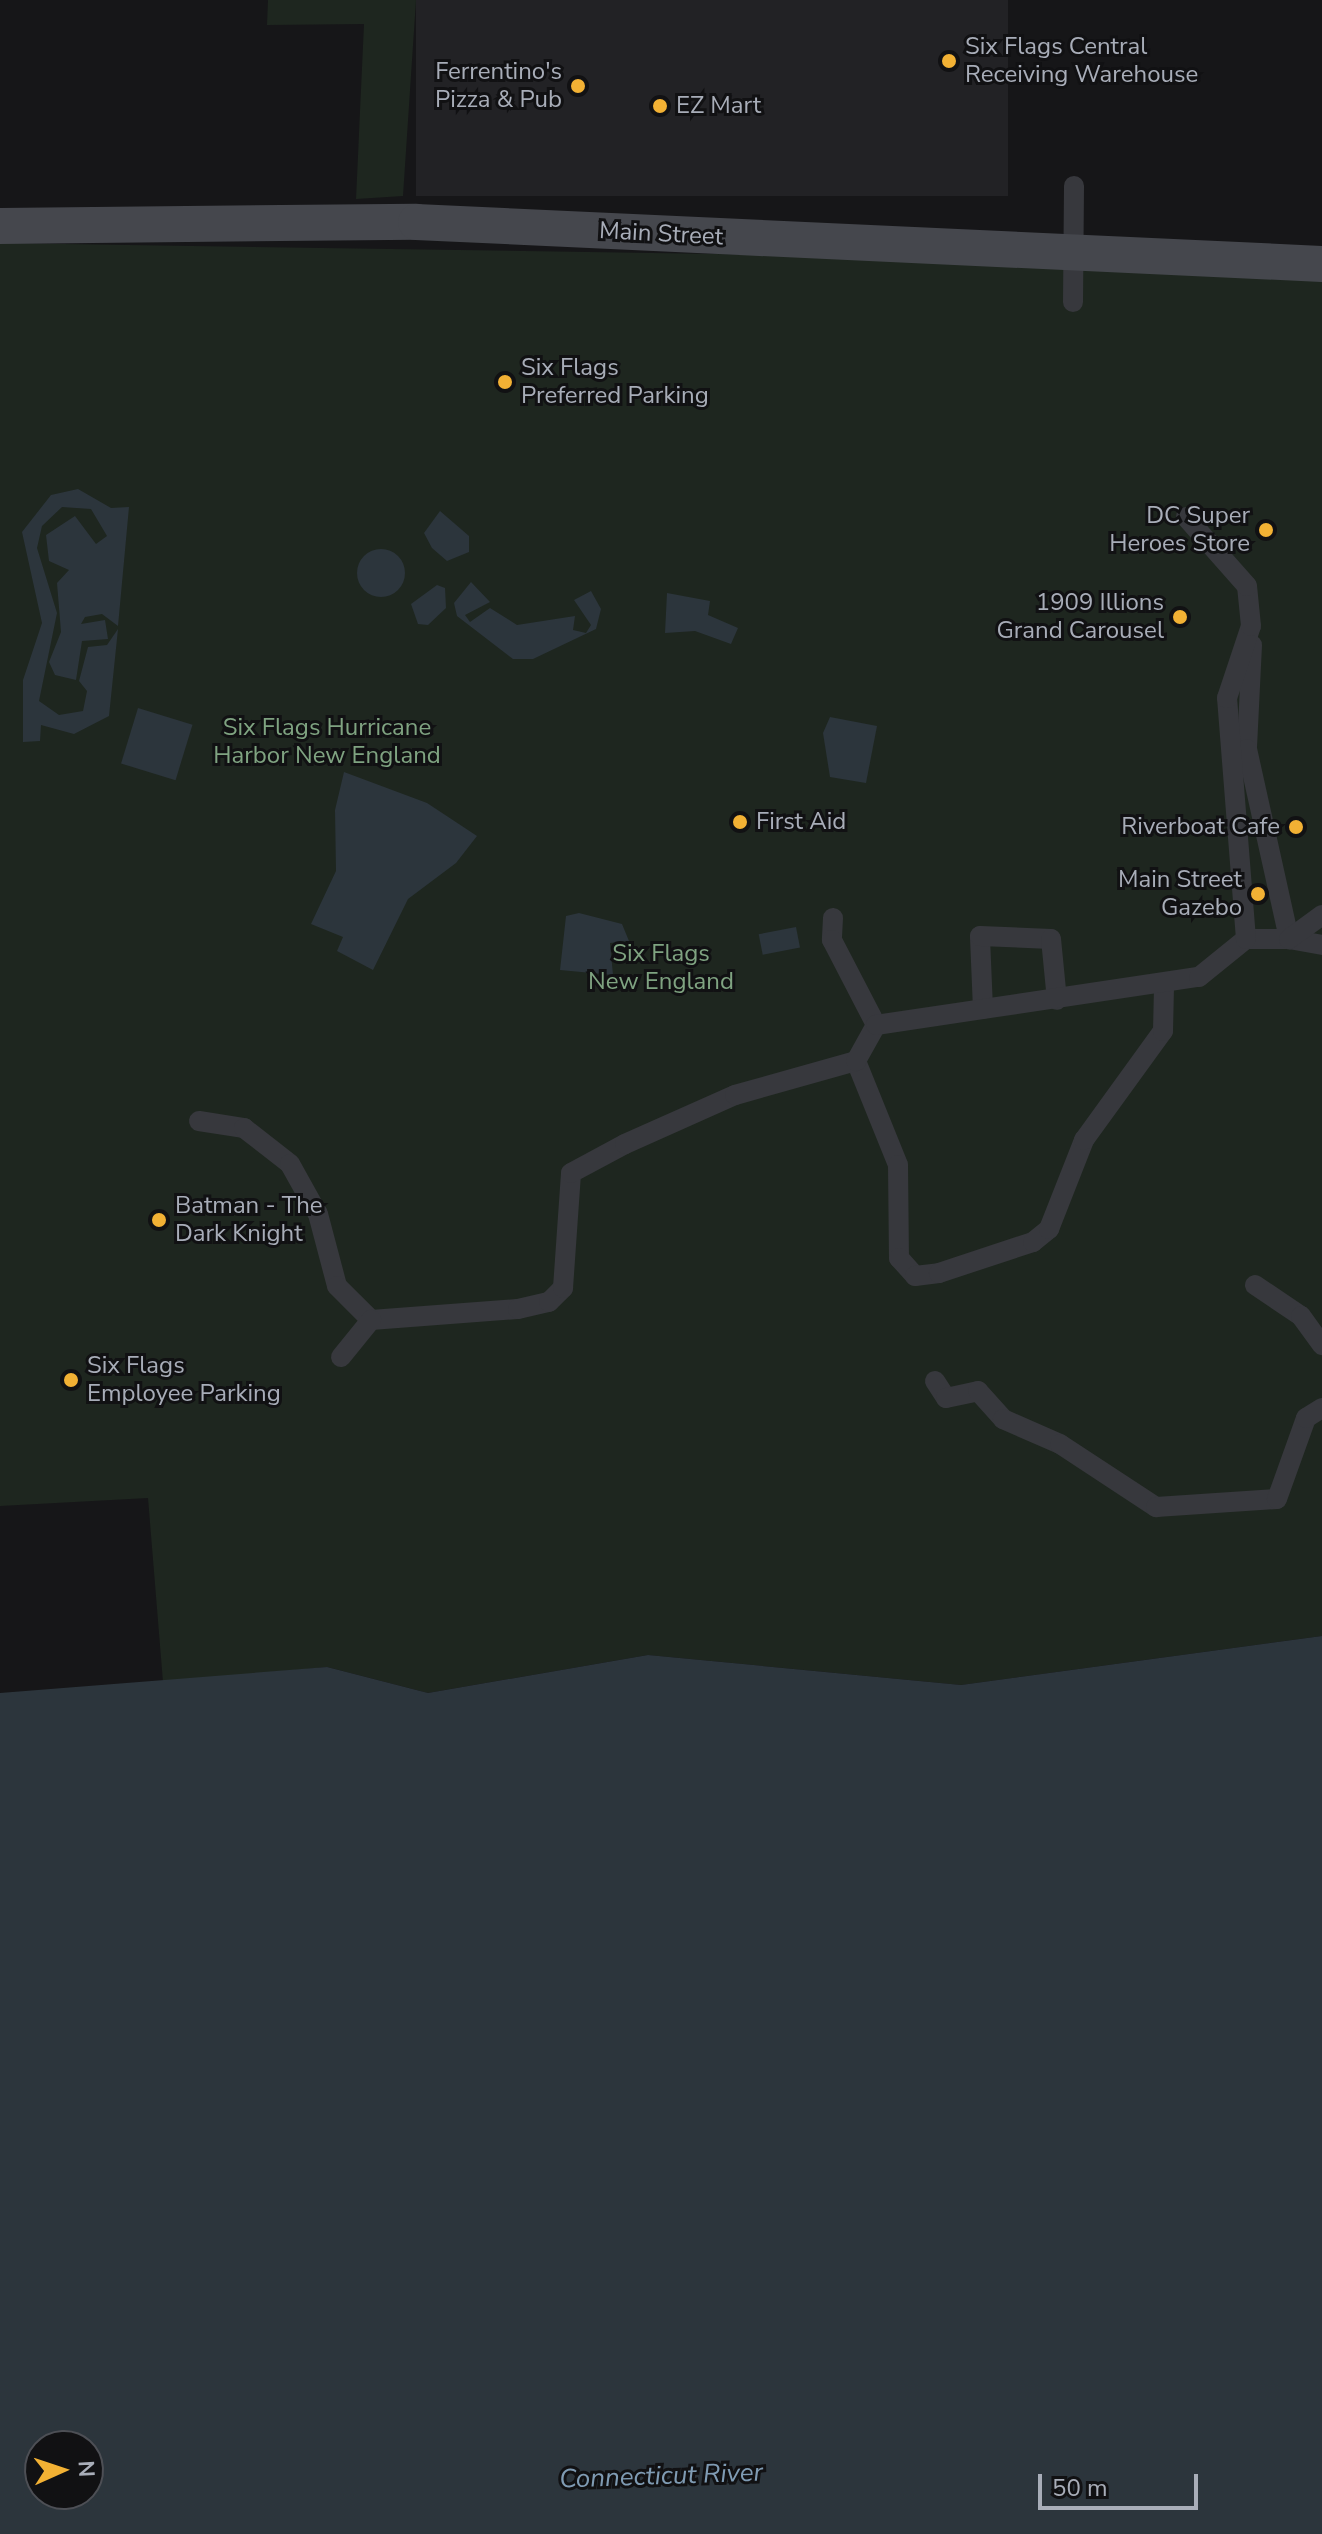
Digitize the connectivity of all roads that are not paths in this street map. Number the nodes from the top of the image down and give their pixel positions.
1 (1074, 186) dead end
2 (0, 226) edge
3 (1322, 264) edge
4 (1073, 302) dead end
5 (1186, 517) dead end
6 (1251, 626) junction
7 (1322, 915) edge
8 (833, 918) dead end
9 (1246, 939) junction
10 (1289, 939) junction
11 (1322, 945) edge
12 (1164, 986) junction
13 (1057, 1000) junction
14 (983, 1009) junction
15 (876, 1025) junction
16 (856, 1061) junction
17 (199, 1121) dead end
18 (1255, 1285) dead end
19 (371, 1320) junction
20 (1322, 1345) edge
21 (341, 1357) dead end
22 (935, 1381) dead end
23 (1322, 1408) edge

1 - 4 street
2 - 3 main road, Main Street
5 - 6 street
6 - 9 street
6 - 10 street
7 - 10 street
8 - 15 street
9 - 10 street
9 - 12 street
10 - 11 street
12 - 13 street
12 - 16 street
13 - 14 street
13 - 14 street
14 - 15 street
15 - 16 street
16 - 19 street
17 - 19 street
18 - 20 street
19 - 21 street
22 - 23 street

